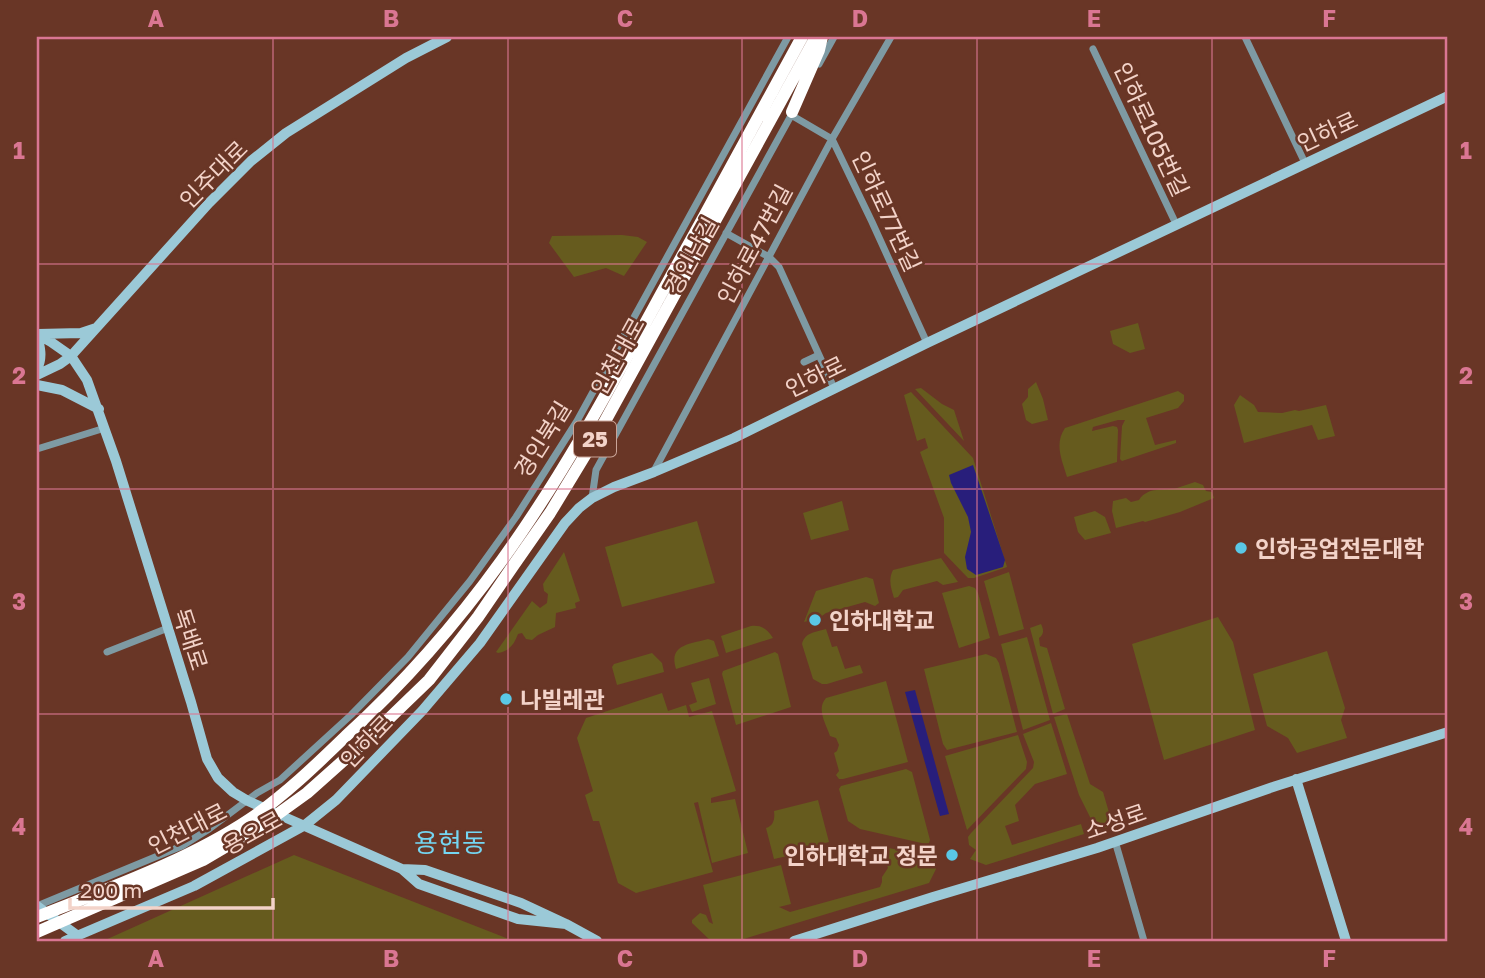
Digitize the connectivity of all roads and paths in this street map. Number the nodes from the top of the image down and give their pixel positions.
1 (788, 37) edge
2 (802, 37) edge
3 (816, 37) edge
4 (822, 37) edge
5 (834, 37) edge
6 (891, 37) edge
7 (1245, 37) edge
8 (438, 38) edge
9 (1093, 49) dead end
10 (1448, 96) edge
11 (792, 113) junction
12 (832, 139) junction
13 (1305, 163) junction
14 (1176, 224) junction
15 (726, 233) junction
16 (769, 257) junction
17 (96, 328) junction
18 (37, 334) edge
19 (927, 343) junction
20 (819, 355) junction
21 (71, 356) junction
22 (804, 362) dead end
23 (37, 369) edge
24 (37, 375) edge
25 (37, 386) edge
26 (834, 388) junction
27 (99, 409) junction
28 (104, 428) junction
29 (37, 449) edge
30 (654, 472) junction
31 (592, 498) junction
32 (168, 628) junction
33 (107, 652) dead end
34 (1448, 732) edge
35 (1296, 779) junction
36 (248, 801) junction
37 (305, 825) junction
38 (1115, 841) junction
39 (402, 869) junction
40 (37, 906) edge
41 (566, 924) junction
42 (38, 926) edge
43 (78, 936) junction
44 (65, 941) edge
45 (597, 941) edge
46 (794, 941) edge
47 (1144, 941) edge
48 (1346, 941) edge

1 - 36 street, 경인북길
2 - 42 highway, 인천대로 / 25
3 - 42 highway, 인천대로 / 25
4 - 11 highway
5 - 11 street, 경인남길
6 - 12 street, 인하로47번길
7 - 13 street
8 - 17 main road, 인주대로
9 - 14 street, 인하로105번길
10 - 13 main road, 인하로
11 - 12 street, 인하로77번길
11 - 15 street, 경인남길
12 - 16 street, 인하로47번길
12 - 19 street, 인하로77번길
13 - 14 main road, 인하로
14 - 19 main road, 인하로
15 - 16 street
15 - 31 street, 경인남길
16 - 20 street
16 - 30 street, 인하로47번길
17 - 18 main road
17 - 21 main road, 인주대로
18 - 21 main road, 독배로
18 - 23 main road
19 - 26 main road, 인하로
20 - 22 street
20 - 26 street
21 - 24 main road, 인주대로
21 - 27 main road, 독배로
25 - 27 main road
26 - 30 main road, 인하로
27 - 28 main road, 독배로
28 - 29 street
28 - 32 main road, 독배로
30 - 31 main road, 인하로
31 - 37 main road, 인하로
32 - 33 street
32 - 36 main road, 독배로
34 - 35 main road, 소성로
35 - 38 main road, 소성로
35 - 48 main road
36 - 37 main road, 독배로
36 - 40 street, 경인북길
37 - 39 main road, 독배로
37 - 43 main road, 용오로
38 - 46 main road, 소성로
38 - 47 street
39 - 41 main road, 독배로
39 - 41 main road, 독배로
40 - 43 main road
41 - 45 main road, 독배로
43 - 44 main road, 용오로

